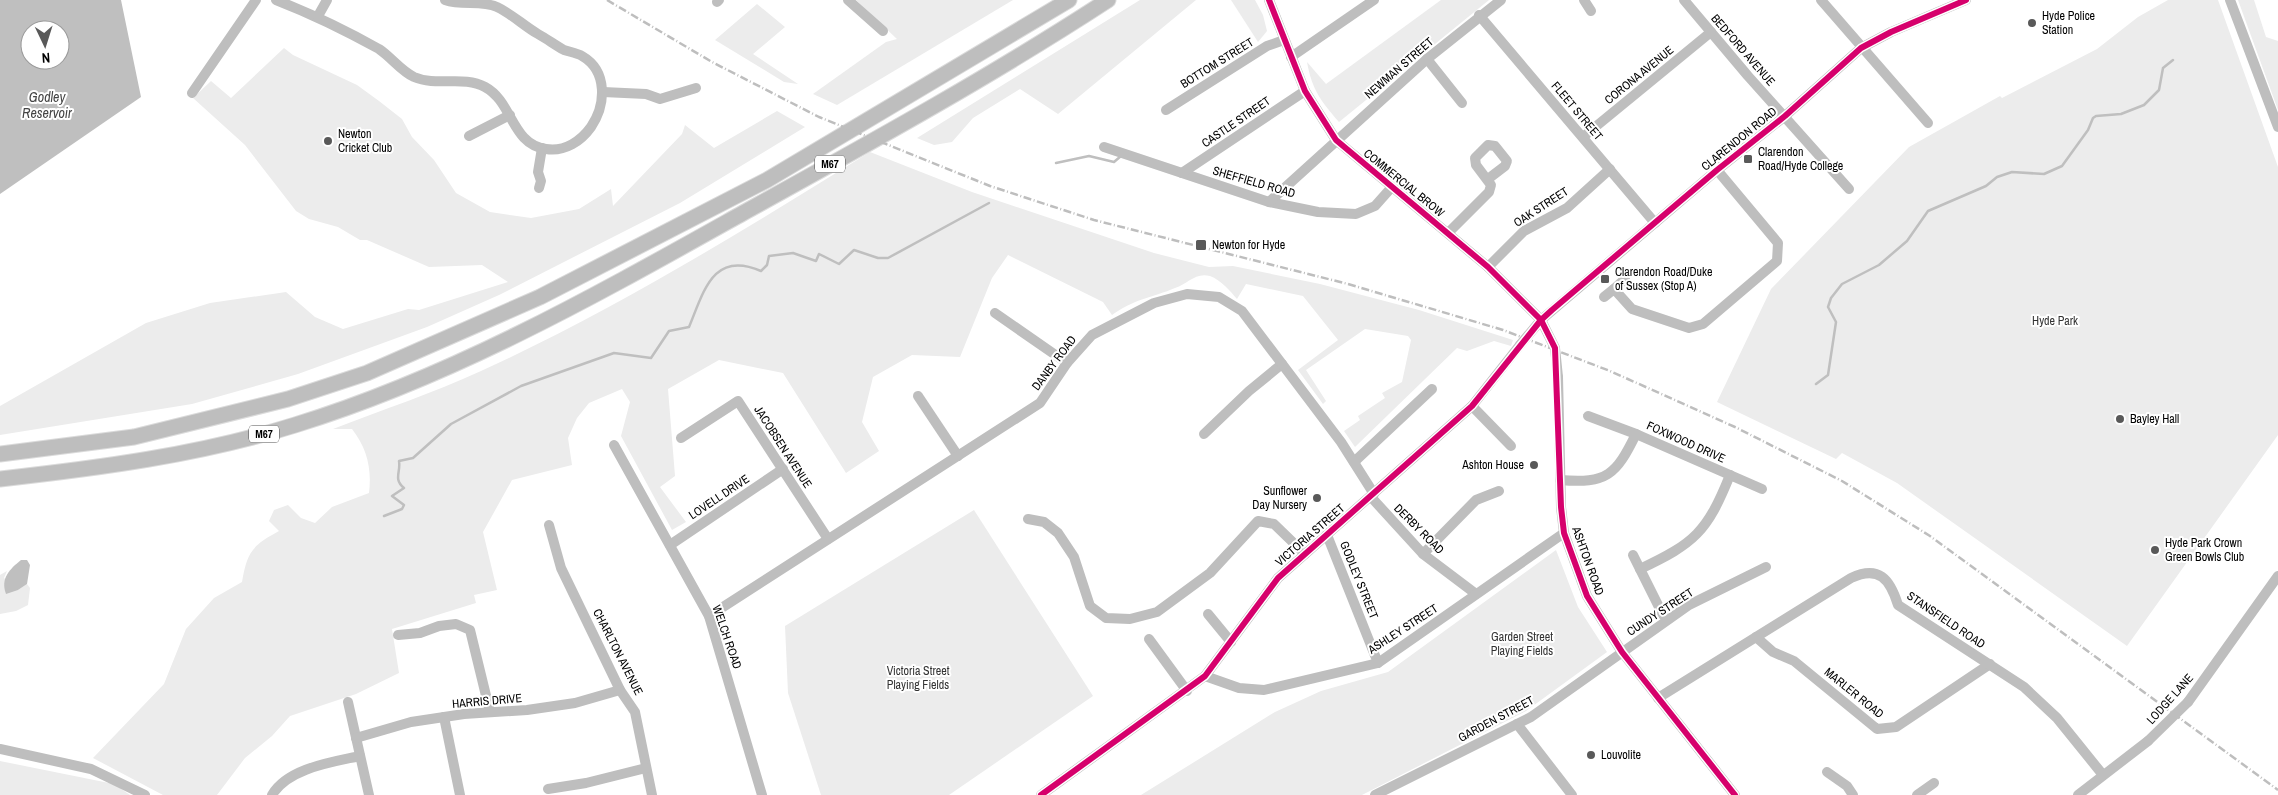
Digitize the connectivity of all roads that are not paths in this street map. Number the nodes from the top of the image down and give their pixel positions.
1 (256, 0) edge
2 (276, 0) edge
3 (327, 0) edge
4 (445, 0) edge
5 (848, 0) edge
6 (1069, 0) edge
7 (1108, 0) edge
8 (1268, 0) edge
9 (1374, 0) edge
10 (1501, 0) edge
11 (1584, 0) edge
12 (1684, 0) edge
13 (1821, 0) edge
14 (1966, 0) edge
15 (2230, 0) edge
16 (1591, 11) dead end
17 (318, 16) junction
18 (1479, 16) junction
19 (883, 31) dead end
20 (1711, 32) junction
21 (1284, 40) junction
22 (1861, 48) junction
23 (1291, 57) junction
24 (1427, 59) junction
25 (696, 88) dead end
26 (1305, 91) junction
27 (603, 92) junction
28 (192, 93) dead end
29 (1462, 103) dead end
30 (1166, 110) dead end
31 (510, 115) junction
32 (1785, 116) junction
33 (1928, 123) dead end
34 (2278, 127) edge
35 (469, 136) dead end
36 (1583, 137) junction
37 (1336, 140) junction
38 (1104, 147) dead end
39 (542, 148) junction
40 (1610, 169) junction
41 (1717, 170) junction
42 (1182, 173) junction
43 (1488, 179) dead end
44 (539, 188) dead end
45 (1391, 188) junction
46 (1849, 189) dead end
47 (1269, 202) junction
48 (1655, 223) junction
49 (1448, 233) junction
50 (1488, 267) junction
51 (1625, 279) dead end
52 (1614, 289) junction
53 (1604, 297) dead end
54 (995, 313) dead end
55 (1541, 320) junction
56 (1067, 363) junction
57 (1282, 364) junction
58 (1432, 389) dead end
59 (918, 396) dead end
60 (1472, 406) junction
61 (1588, 416) dead end
62 (1204, 434) dead end
63 (1636, 434) junction
64 (681, 438) dead end
65 (614, 445) dead end
66 (1511, 446) dead end
67 (0, 454) edge
68 (958, 456) junction
69 (1354, 462) junction
70 (783, 469) junction
71 (1730, 475) junction
72 (0, 479) edge
73 (1560, 480) junction
74 (1762, 489) dead end
75 (1499, 491) dead end
76 (1372, 496) junction
77 (1028, 519) dead end
78 (549, 525) dead end
79 (1564, 533) junction
80 (1327, 535) junction
81 (828, 539) junction
82 (670, 545) junction
83 (1305, 554) junction
84 (1423, 554) junction
85 (1633, 555) dead end
86 (1766, 567) dead end
87 (1640, 569) junction
88 (2278, 576) edge
89 (1476, 594) junction
90 (1208, 614) dead end
91 (1663, 615) dead end
92 (709, 616) junction
93 (398, 635) dead end
94 (1756, 637) junction
95 (1149, 639) dead end
96 (1231, 642) junction
97 (1622, 652) junction
98 (1378, 663) junction
99 (1990, 664) junction
100 (1204, 676) junction
101 (620, 690) junction
102 (1187, 691) junction
103 (1658, 698) junction
104 (348, 702) dead end
105 (490, 712) junction
106 (444, 717) junction
107 (1517, 724) junction
108 (356, 738) junction
109 (0, 749) edge
110 (360, 756) junction
111 (646, 768) junction
112 (1827, 772) dead end
113 (2103, 775) junction
114 (1934, 783) dead end
115 (548, 789) dead end
116 (145, 795) edge
117 (272, 795) edge
118 (369, 795) edge
119 (460, 795) edge
120 (652, 795) edge
121 (762, 795) edge
122 (1042, 795) edge
123 (1375, 795) edge
124 (1572, 795) edge
125 (1734, 795) edge
126 (1853, 795) edge
127 (1917, 795) edge
128 (2078, 795) edge

1 - 28 street
2 - 17 street
3 - 17 street
4 - 27 street
5 - 19 street
6 - 67 highway, M67
7 - 72 highway, M67
8 - 21 street, COMMERCIAL BROW
9 - 23 street
10 - 18 street, NEWMAN STREET
11 - 16 street
12 - 20 street, BEDFORD AVENUE
13 - 22 street
14 - 22 street, CLARENDON ROAD
15 - 34 street
17 - 31 street
18 - 24 street, NEWMAN STREET
18 - 36 street, FLEET STREET
20 - 32 street, BEDFORD AVENUE
20 - 36 street, CORONA AVENUE
21 - 23 street, COMMERCIAL BROW
21 - 30 street, BOTTOM STREET
22 - 32 street, CLARENDON ROAD
22 - 33 street
23 - 26 street, COMMERCIAL BROW
24 - 29 street
24 - 37 street, NEWMAN STREET
25 - 27 street
26 - 37 street, COMMERCIAL BROW
26 - 42 street, CASTLE STREET
27 - 39 street
31 - 35 street
31 - 39 street
32 - 41 street, CLARENDON ROAD
32 - 46 street, BEDFORD AVENUE
36 - 40 street, FLEET STREET
37 - 45 street, COMMERCIAL BROW
37 - 47 street, NEWMAN STREET
38 - 42 street, SHEFFIELD ROAD
39 - 44 street
40 - 48 street, FLEET STREET
40 - 50 street, OAK STREET
41 - 48 street, CLARENDON ROAD
41 - 52 street
42 - 47 street, SHEFFIELD ROAD
43 - 49 street
45 - 47 street, SHEFFIELD ROAD
45 - 49 street, COMMERCIAL BROW
48 - 55 street, CLARENDON ROAD
49 - 50 street, COMMERCIAL BROW
50 - 55 street, COMMERCIAL BROW
51 - 52 street
52 - 53 street
54 - 56 street
55 - 60 street, VICTORIA STREET, bridge
55 - 73 street, ASHTON ROAD, bridge
56 - 57 street, DANBY ROAD
56 - 68 street, DANBY ROAD
57 - 62 street
57 - 69 street, DANBY ROAD
58 - 69 street
59 - 68 street
60 - 66 street
60 - 76 street, VICTORIA STREET
61 - 63 street
63 - 71 street, FOXWOOD DRIVE
63 - 73 street, FOXWOOD DRIVE
64 - 70 street, JACOBSEN AVENUE
65 - 82 street, WELCH ROAD
68 - 81 street, DANBY ROAD
69 - 76 street, DANBY ROAD
70 - 81 street, JACOBSEN AVENUE
70 - 82 street, LOVELL DRIVE
71 - 74 street, FOXWOOD DRIVE
71 - 87 street
73 - 79 street, ASHTON ROAD
75 - 84 street
76 - 80 street, VICTORIA STREET
76 - 84 street, DERBY ROAD
77 - 83 street
78 - 101 street, CHARLTON AVENUE
79 - 89 street, ASHLEY STREET
79 - 97 street, ASHTON ROAD
80 - 83 street, VICTORIA STREET
80 - 98 street, GODLEY STREET
81 - 92 street, DANBY ROAD
82 - 92 street, WELCH ROAD
83 - 96 street, VICTORIA STREET
84 - 89 street, DERBY ROAD
85 - 87 street
86 - 97 street, CUNDY STREET
87 - 91 street
88 - 113 street, LODGE LANE, bridge
89 - 98 street, ASHLEY STREET
90 - 96 street
92 - 121 street, WELCH ROAD
93 - 105 street
94 - 99 street, MARLER ROAD
94 - 99 street, STANSFIELD ROAD
94 - 103 street, STANSFIELD ROAD
95 - 102 street
96 - 100 street, VICTORIA STREET
97 - 103 street, ASHTON ROAD
97 - 107 street, GARDEN STREET
98 - 100 street, ASHLEY STREET
99 - 113 street, STANSFIELD ROAD
100 - 102 street, VICTORIA STREET
101 - 105 street, HARRIS DRIVE
101 - 111 street, CHARLTON AVENUE
102 - 122 street, VICTORIA STREET
103 - 125 street, ASHTON ROAD
104 - 108 street
105 - 106 street, HARRIS DRIVE
106 - 108 street, HARRIS DRIVE
106 - 119 street
107 - 123 street, GARDEN STREET
107 - 124 street
108 - 110 street
109 - 116 street
110 - 117 street
110 - 118 street
111 - 115 street
111 - 120 street, CHARLTON AVENUE
112 - 126 street
113 - 128 street, LODGE LANE
114 - 127 street

